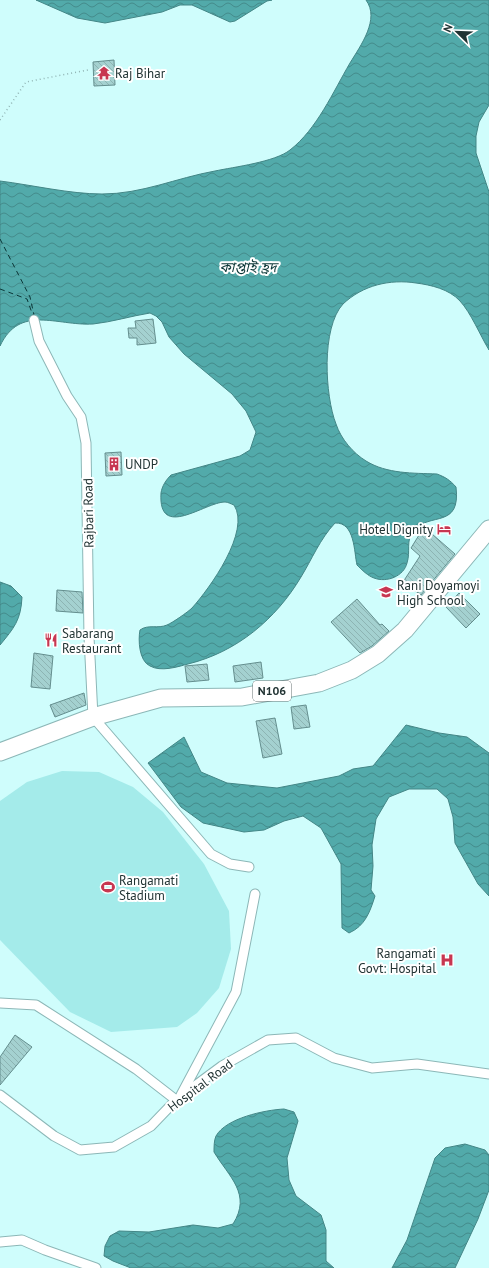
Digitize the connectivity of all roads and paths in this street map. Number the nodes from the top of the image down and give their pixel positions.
1 (88, 70) dead end
2 (0, 120) edge
3 (34, 320) dead end
4 (489, 529) edge
5 (93, 717) junction
6 (0, 752) edge
7 (249, 867) dead end
8 (255, 894) dead end
9 (0, 1003) edge
10 (489, 1074) edge
11 (0, 1095) edge
12 (178, 1099) junction
13 (0, 1242) edge
14 (96, 1268) edge

1 - 2 path
3 - 5 street, Rajbari Road
4 - 5 highway, N106
5 - 6 highway, N106
5 - 7 street
8 - 12 street
9 - 12 street
10 - 12 street, Hospital Road
11 - 12 street, Hospital Road
13 - 14 street

